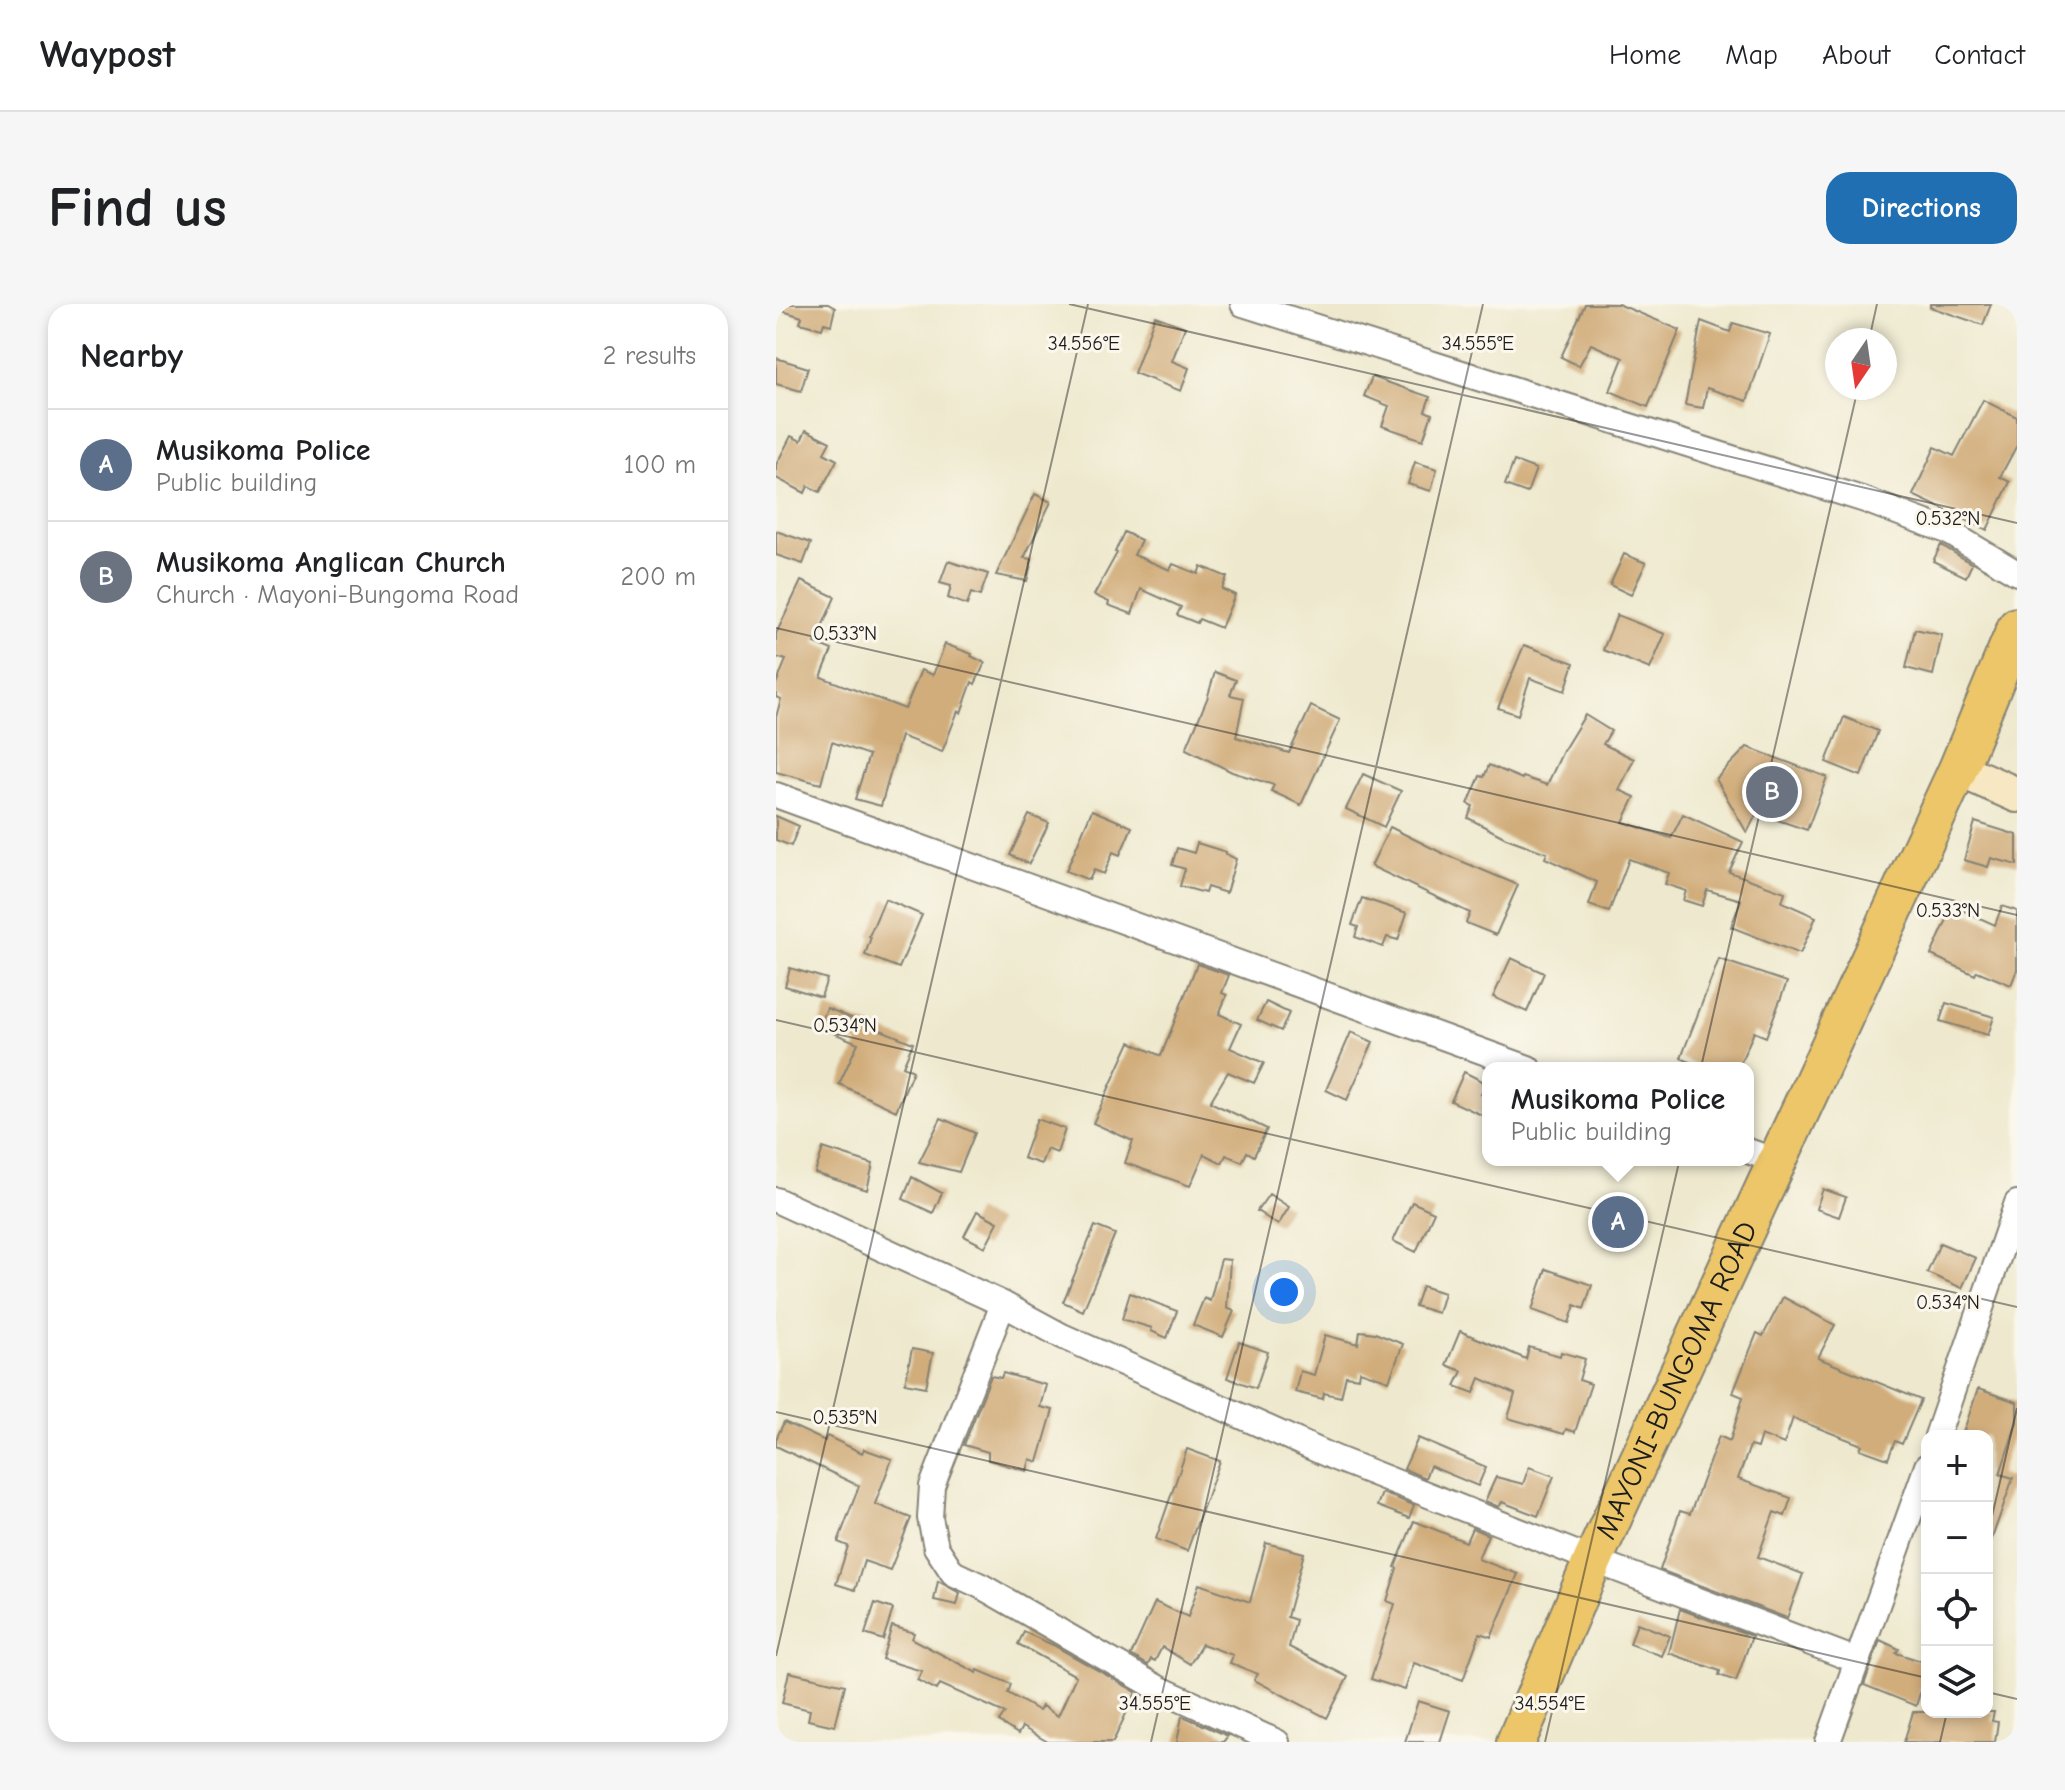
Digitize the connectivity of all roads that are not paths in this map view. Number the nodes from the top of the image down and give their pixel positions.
1 (1243, 304) edge
2 (2017, 573) edge
3 (2017, 627) edge
4 (1958, 769) junction
5 (776, 795) edge
6 (2017, 795) edge
7 (1511, 1062) edge
8 (1762, 1156) edge
9 (776, 1200) edge
10 (2017, 1203) edge
11 (1003, 1304) junction
12 (1939, 1430) edge
13 (1921, 1483) edge
14 (1593, 1560) junction
15 (1858, 1661) junction
16 (1277, 1742) edge
17 (1516, 1742) edge
18 (1828, 1742) edge

1 - 2 street
3 - 4 main road, MAYONI-BUNGOMA ROAD
4 - 6 street
4 - 8 main road, MAYONI-BUNGOMA ROAD
5 - 7 street
8 - 14 main road, MAYONI-BUNGOMA ROAD
9 - 11 street
10 - 12 street
11 - 14 street
11 - 16 street
13 - 15 street
14 - 15 street
14 - 17 main road, MAYONI-BUNGOMA ROAD
15 - 18 street

